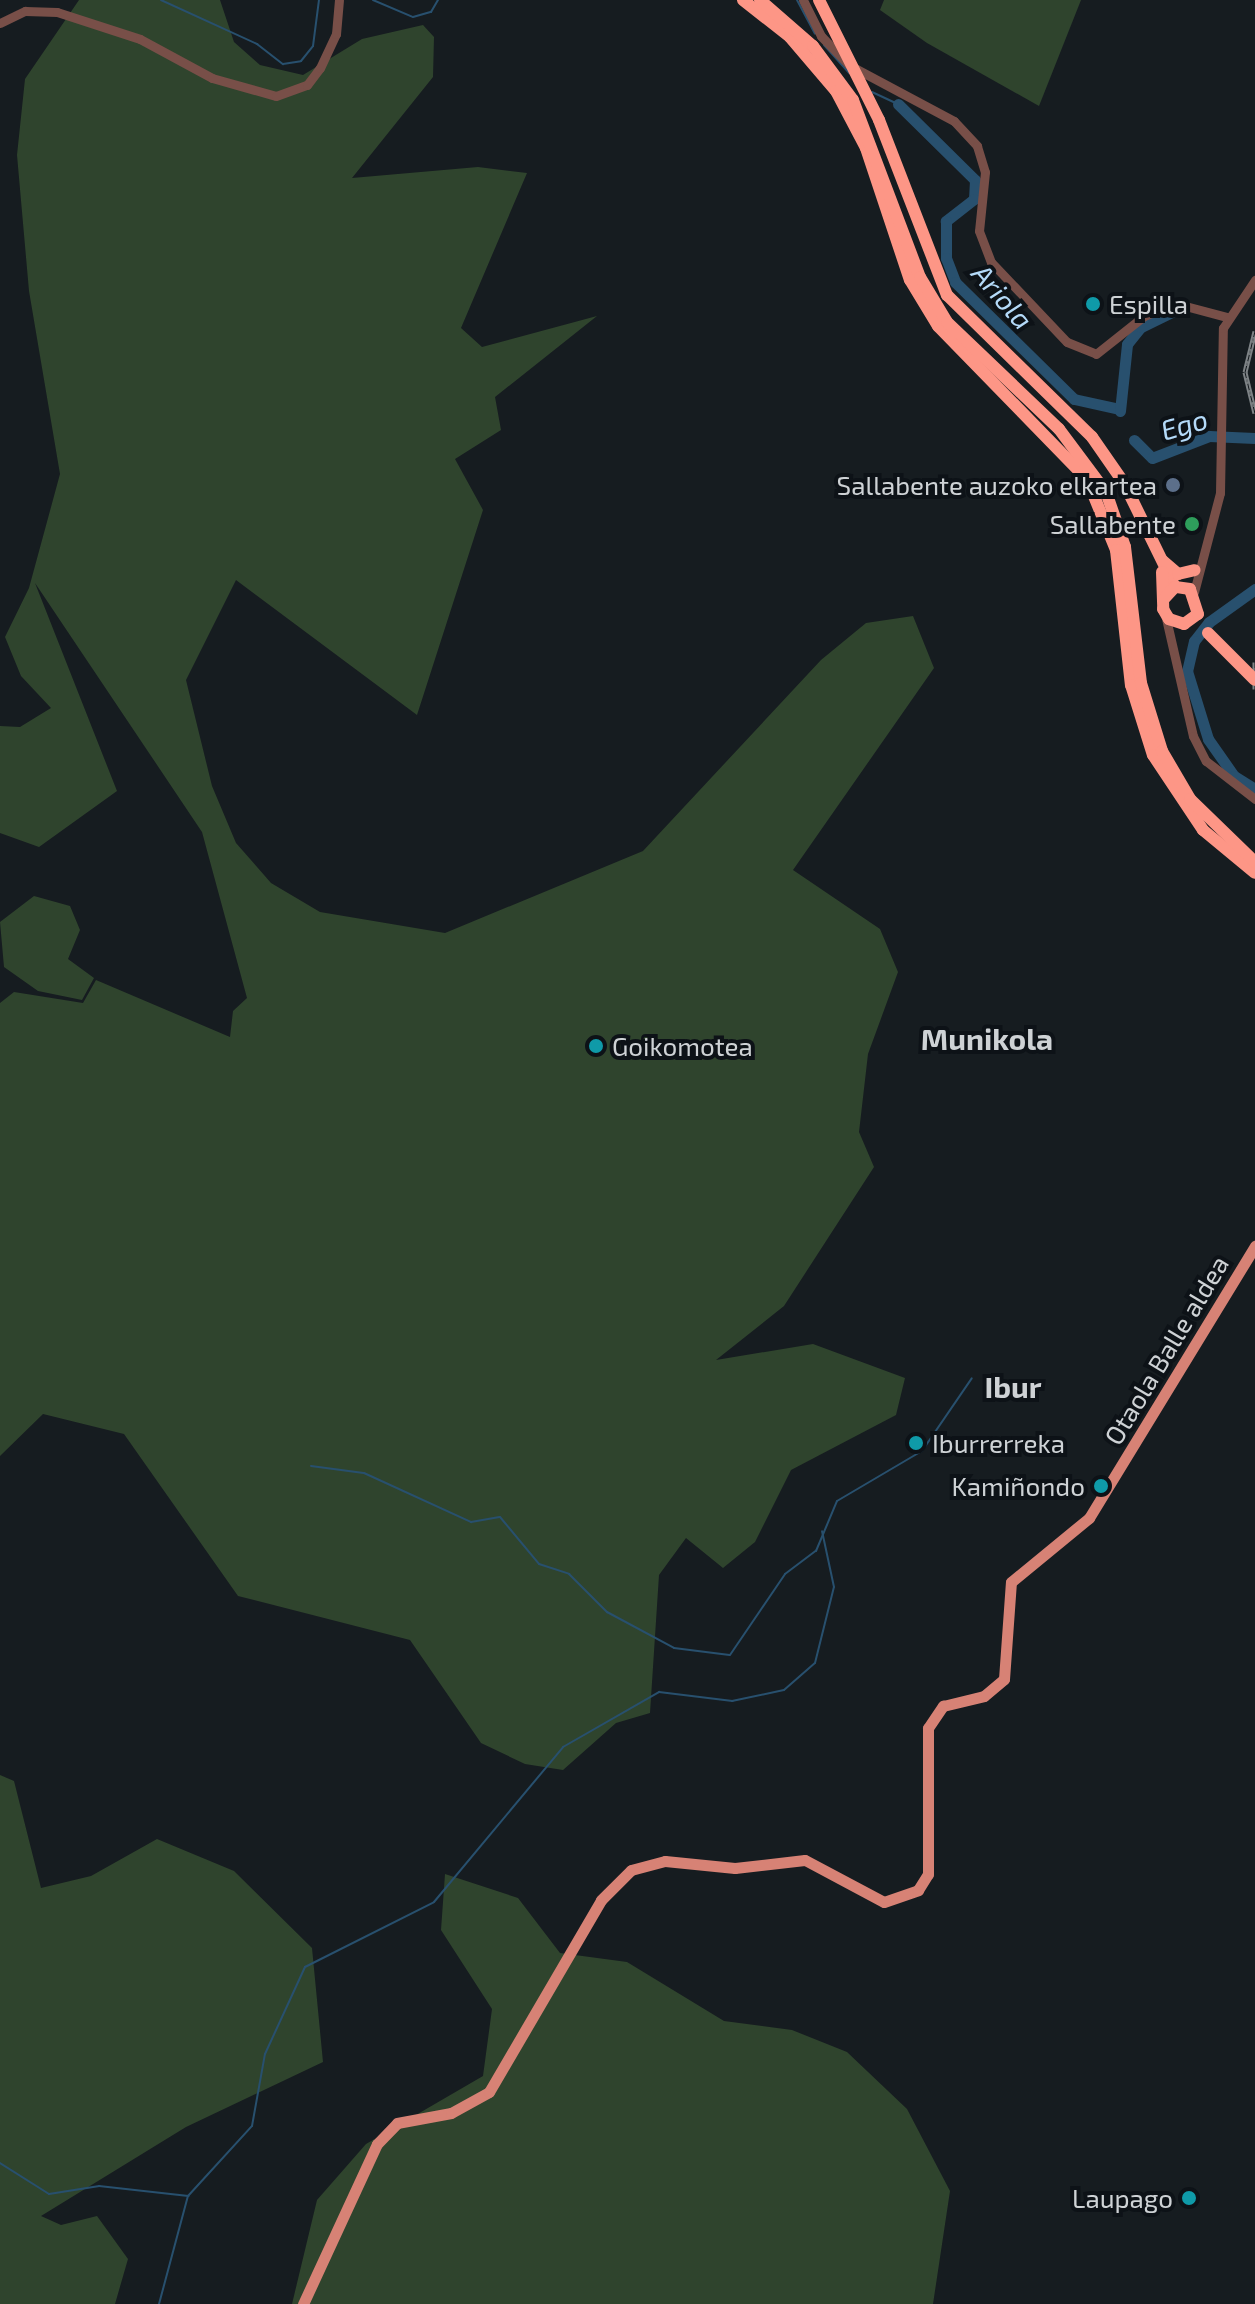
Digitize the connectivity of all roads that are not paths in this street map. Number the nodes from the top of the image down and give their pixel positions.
1 (339, 0) edge
2 (743, 0) edge
3 (760, 0) edge
4 (803, 0) edge
5 (819, 0) edge
6 (0, 23) edge
7 (1255, 280) edge
8 (1227, 317) junction
9 (1054, 432) junction
10 (1077, 457) junction
11 (1156, 548) junction
12 (1162, 564) junction
13 (1196, 569) junction
14 (1178, 587) junction
15 (1194, 592) junction
16 (1164, 599) junction
17 (1200, 609) junction
18 (1165, 614) junction
19 (1181, 624) junction
20 (1204, 628) junction
21 (1171, 638) junction
22 (1255, 680) edge
23 (1255, 799) edge
24 (1255, 862) edge
25 (1255, 873) edge
26 (1255, 1246) edge
27 (303, 2304) edge

1 - 6 street
2 - 9 highway
3 - 9 highway
4 - 8 street
5 - 11 highway, bridge
7 - 8 street
8 - 13 street
9 - 10 highway
10 - 24 highway
10 - 25 highway
11 - 12 highway
11 - 13 highway
12 - 14 highway
12 - 16 highway
13 - 14 street
13 - 15 street
14 - 15 highway
14 - 16 highway
15 - 17 highway
16 - 18 highway
17 - 19 highway
17 - 20 highway
18 - 19 highway
18 - 21 street
19 - 20 highway
19 - 21 street
20 - 22 highway, bridge
21 - 23 street
26 - 27 main road, Otaola Balle aldea

